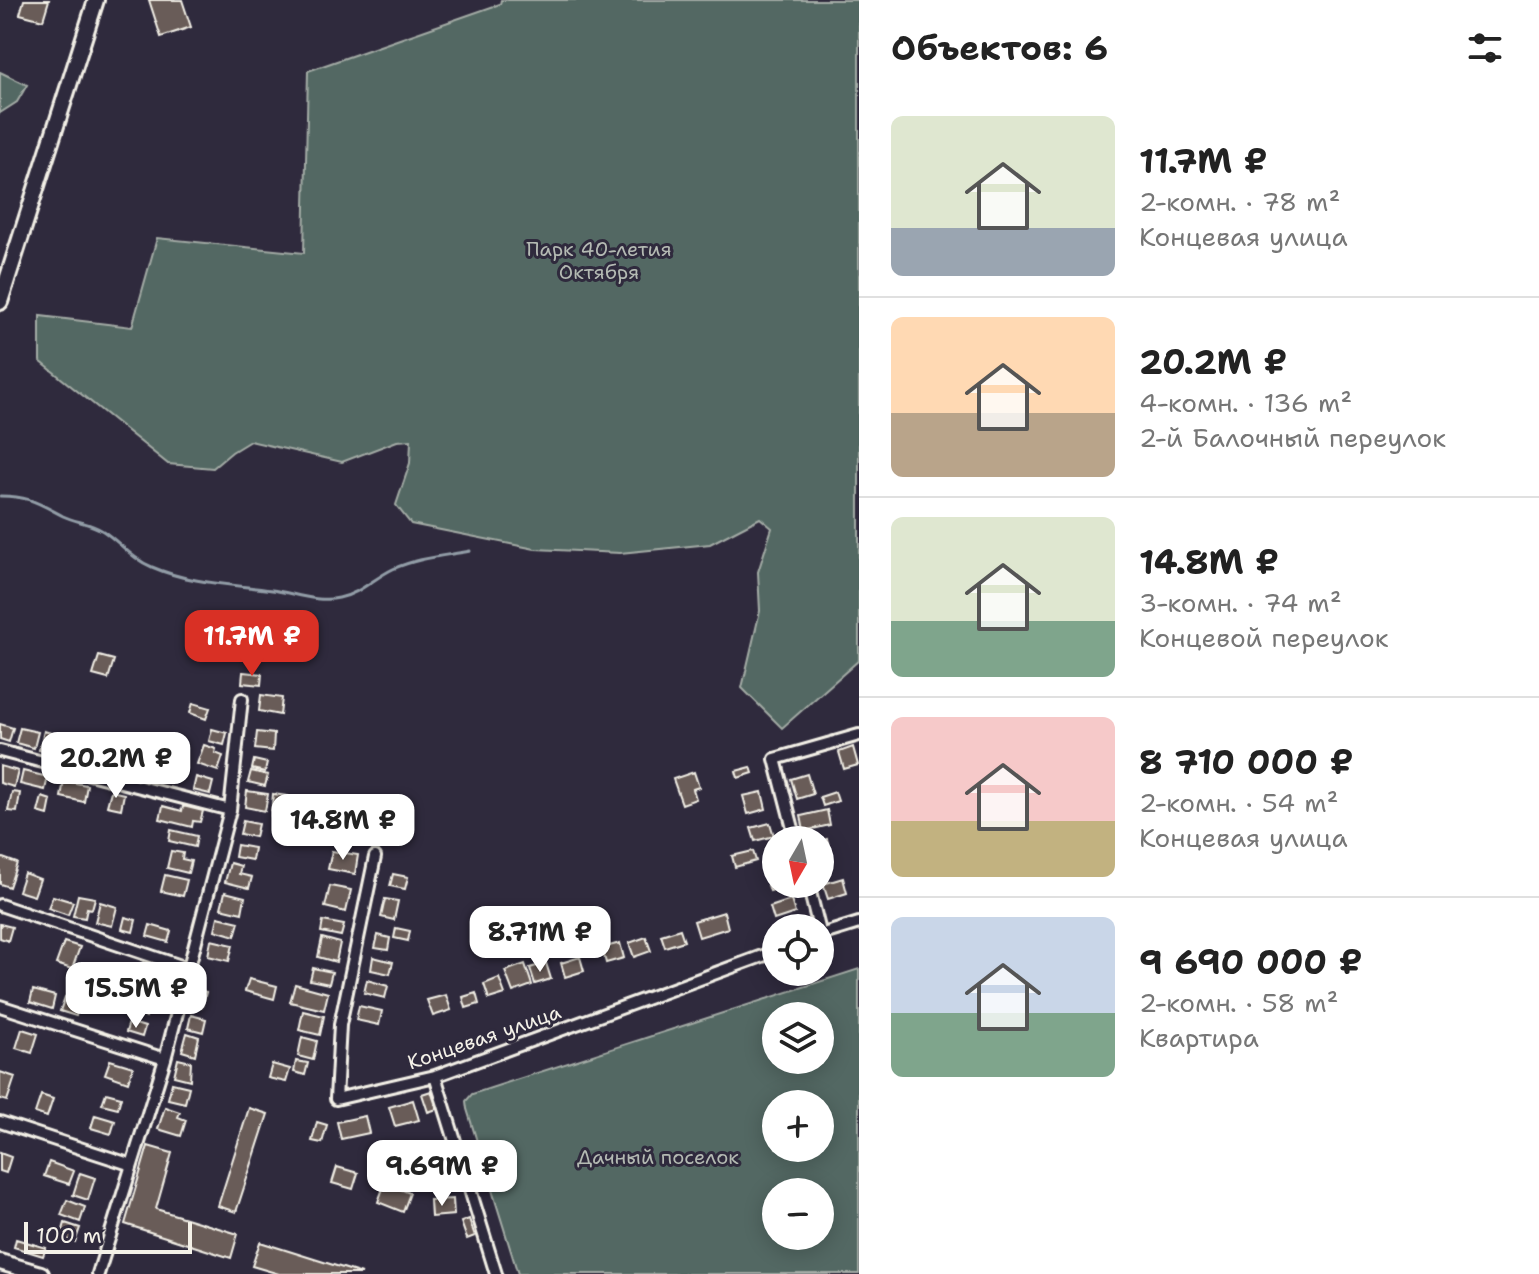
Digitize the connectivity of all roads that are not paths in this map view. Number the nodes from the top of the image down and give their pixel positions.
1 (96, 0) edge
2 (0, 302) edge
3 (242, 699) dead end
4 (859, 735) edge
5 (0, 751) edge
6 (230, 810) junction
7 (792, 826) edge
8 (375, 857) dead end
9 (0, 905) edge
10 (859, 923) edge
11 (834, 929) edge
12 (762, 956) edge
13 (187, 968) junction
14 (0, 1006) edge
15 (165, 1059) junction
16 (435, 1076) junction
17 (0, 1122) edge
18 (132, 1165) junction
19 (0, 1262) edge
20 (41, 1274) edge
21 (98, 1274) edge
22 (496, 1274) edge

1 - 2 street
3 - 6 street
4 - 7 street
5 - 6 street
6 - 13 street
8 - 16 street, Концевая улица
9 - 13 street
10 - 11 street
12 - 16 street, Концевая улица
13 - 15 street
14 - 15 street
15 - 18 street
16 - 22 street
17 - 18 street
18 - 21 street
19 - 20 street

